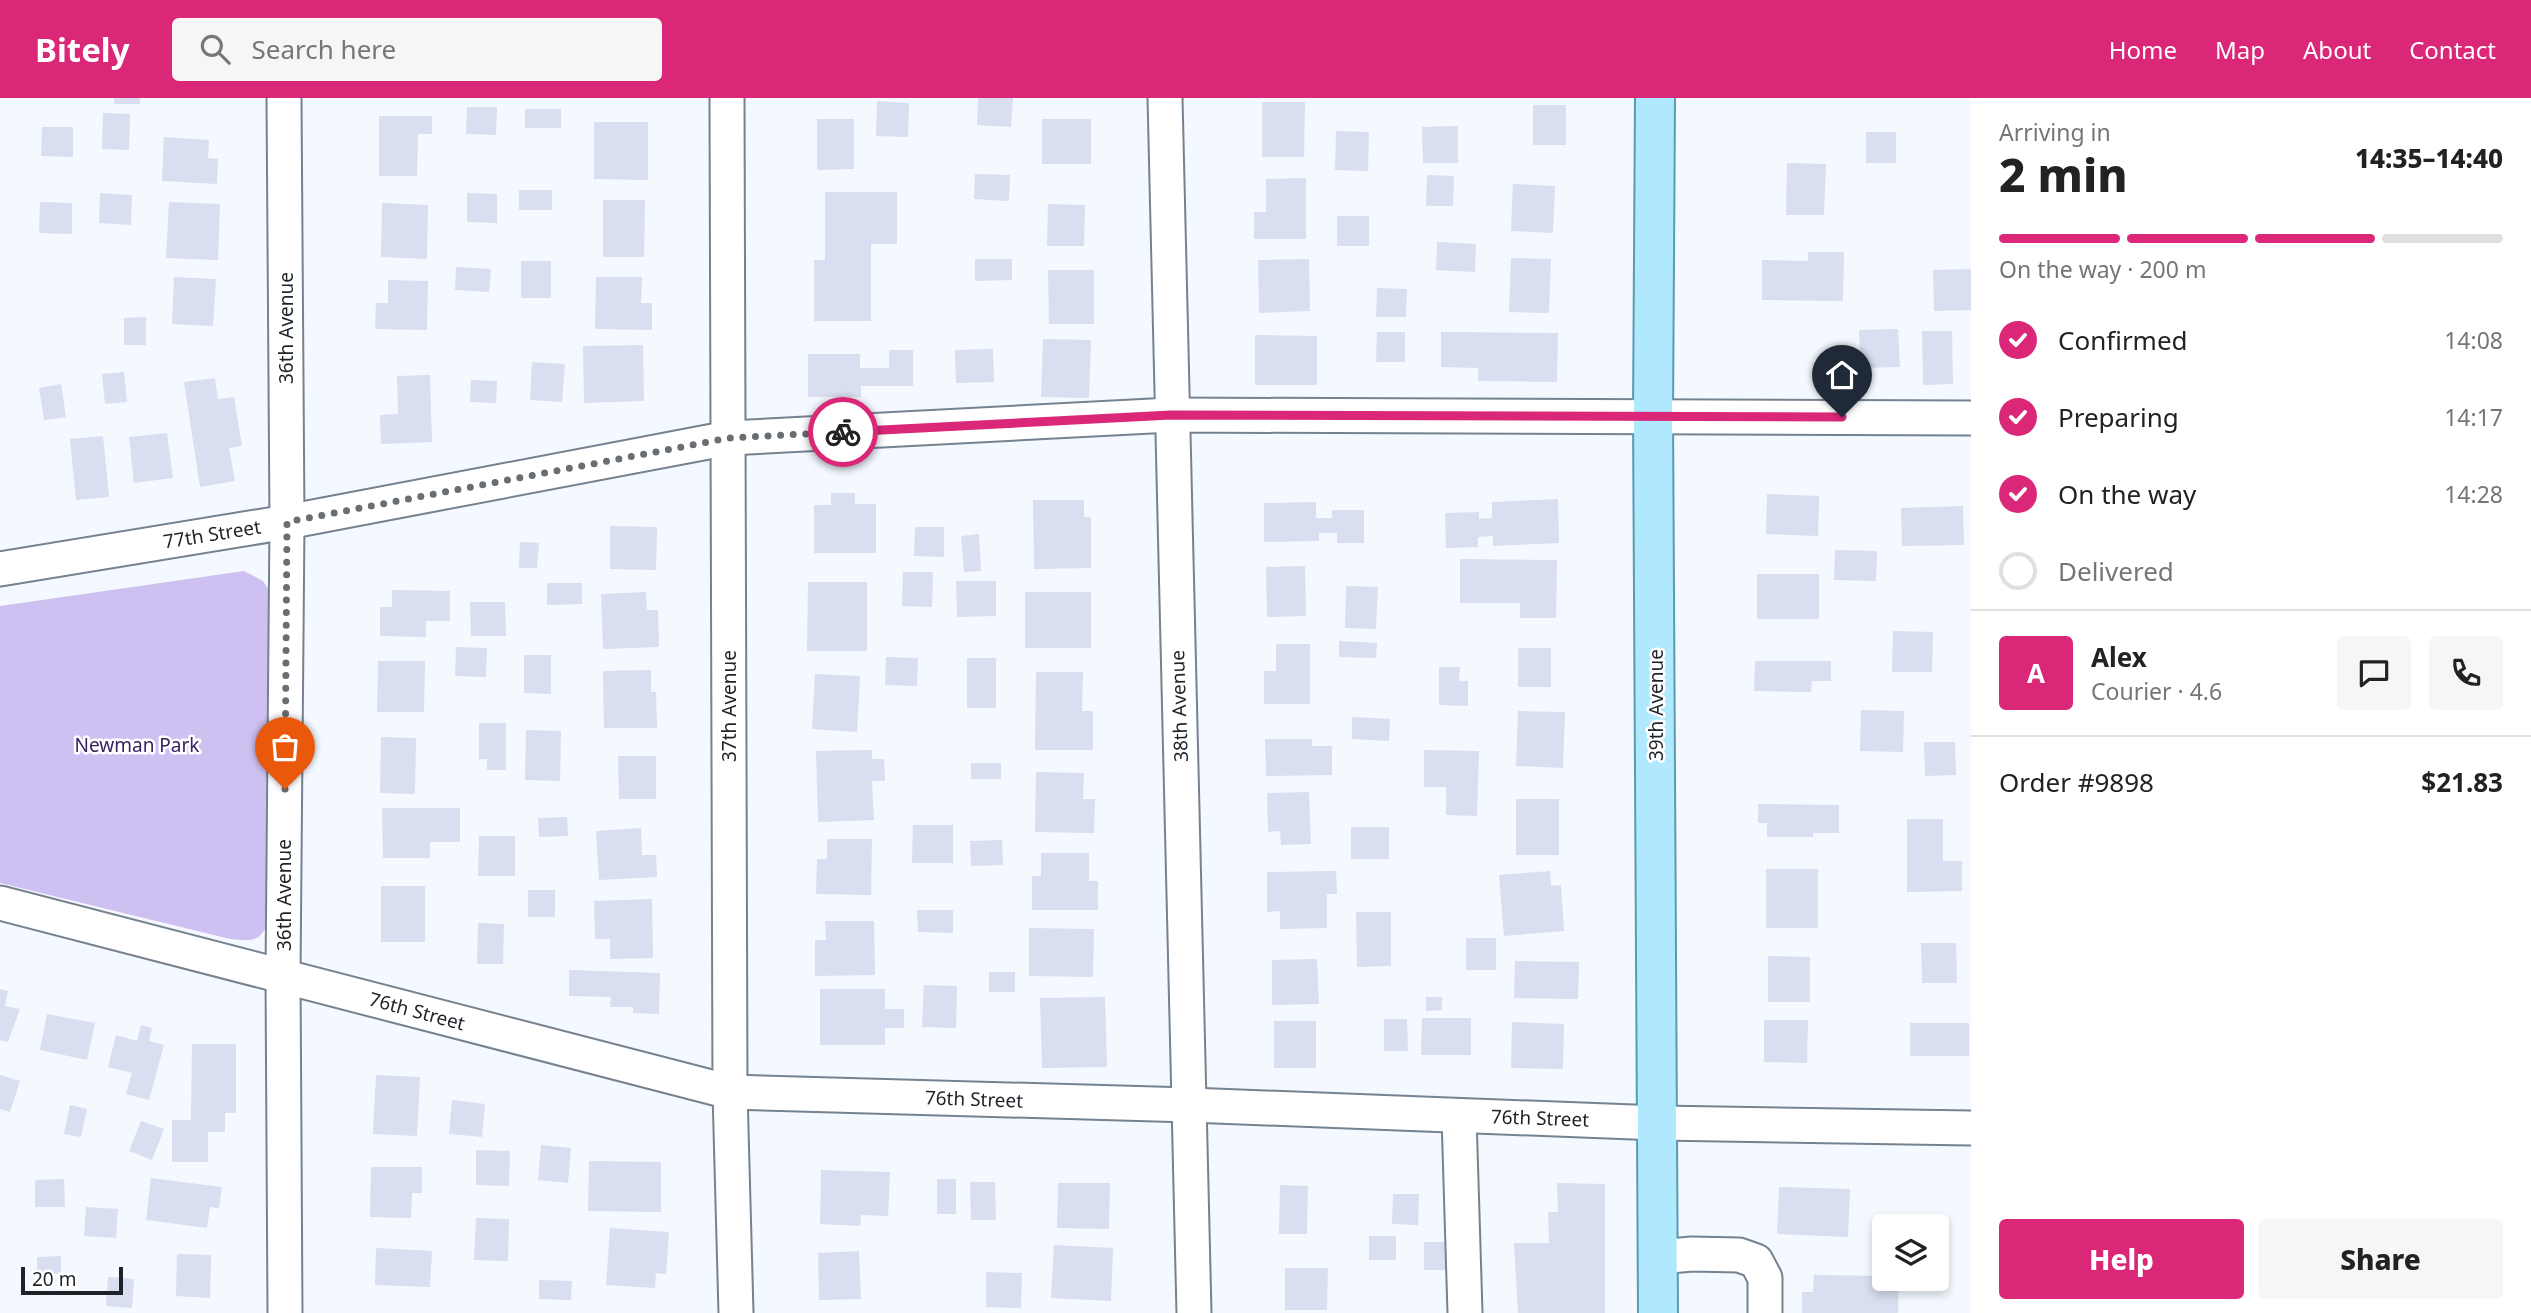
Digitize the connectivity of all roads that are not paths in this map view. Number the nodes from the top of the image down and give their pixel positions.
1 (284, 98) edge
2 (727, 98) edge
3 (1165, 98) edge
4 (1655, 98) edge
5 (1171, 415) junction
6 (1653, 415) junction
7 (1971, 418) edge
8 (729, 438) junction
9 (287, 522) junction
10 (0, 569) edge
11 (0, 903) edge
12 (283, 976) junction
13 (730, 1092) junction
14 (1190, 1105) junction
15 (1459, 1116) junction
16 (1659, 1123) junction
17 (1971, 1128) edge
18 (1658, 1257) junction
19 (285, 1313) edge
20 (736, 1313) edge
21 (1194, 1313) edge
22 (1465, 1313) edge
23 (1658, 1313) edge
24 (1765, 1313) edge

1 - 9 street, 36th Avenue
2 - 8 street, 37th Avenue
3 - 5 street, 38th Avenue
4 - 6 main road, 39th Avenue
5 - 6 street, 77th Street
5 - 8 street, 77th Street
5 - 14 street, 38th Avenue
6 - 7 street, 77th Street
6 - 16 main road, 39th Avenue
8 - 9 street, 77th Street
8 - 13 street, 37th Avenue
9 - 10 street, 77th Street
9 - 12 street, 36th Avenue
11 - 12 street, 76th Street
12 - 13 street, 76th Street
12 - 19 street, 36th Avenue
13 - 14 street, 76th Street
13 - 20 street, 37th Avenue
14 - 15 street, 76th Street
14 - 21 street, 38th Avenue
15 - 16 street, 76th Street
15 - 22 street
16 - 17 street, 76th Street
16 - 18 main road, 39th Avenue
18 - 23 main road, 39th Avenue
18 - 24 street

